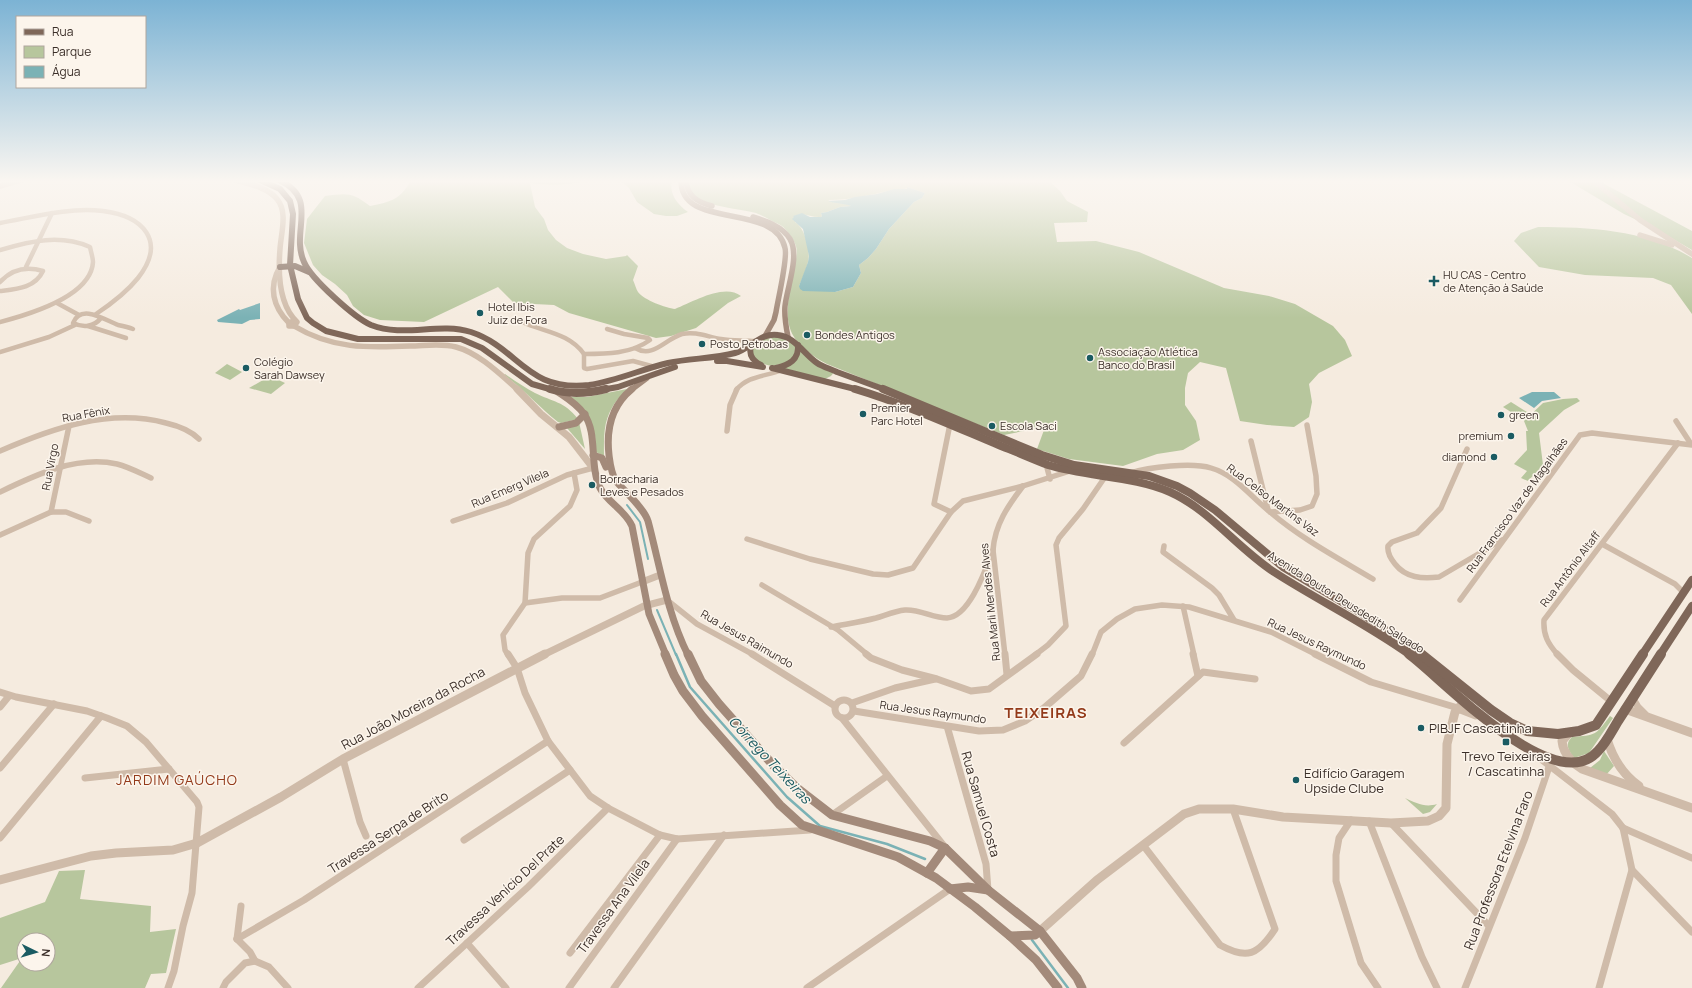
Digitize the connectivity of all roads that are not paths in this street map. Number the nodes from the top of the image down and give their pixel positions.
1 (46, 226) edge
2 (143, 226) edge
3 (282, 226) edge
4 (292, 226) edge
5 (300, 226) edge
6 (765, 226) edge
7 (777, 226) edge
8 (1646, 226) edge
9 (1649, 226) edge
10 (1640, 234) dead end
11 (39, 240) junction
12 (1674, 246) junction
13 (0, 250) edge
14 (1692, 255) edge
15 (290, 265) junction
16 (280, 267) junction
17 (26, 268) junction
18 (310, 272) junction
19 (0, 282) edge
20 (282, 288) junction
21 (272, 290) junction
22 (0, 291) edge
23 (57, 303) junction
24 (96, 314) junction
25 (79, 315) junction
26 (101, 318) junction
27 (307, 318) junction
28 (0, 322) edge
29 (522, 322) dead end
30 (293, 323) junction
31 (75, 325) junction
32 (370, 325) junction
33 (87, 326) junction
34 (133, 329) dead end
35 (607, 329) dead end
36 (765, 336) junction
37 (348, 337) junction
38 (788, 337) junction
39 (126, 338) dead end
40 (754, 342) junction
41 (798, 345) junction
42 (635, 348) junction
43 (0, 352) edge
44 (584, 354) junction
45 (763, 366) junction
46 (659, 368) junction
47 (772, 368) junction
48 (782, 370) junction
49 (836, 372) junction
50 (824, 381) junction
51 (558, 392) junction
52 (585, 414) junction
53 (1676, 420) dead end
54 (950, 424) junction
55 (1307, 425) dead end
56 (69, 426) junction
57 (559, 427) junction
58 (727, 431) dead end
59 (199, 439) dead end
60 (1251, 441) dead end
61 (1678, 443) junction
62 (1692, 444) edge
63 (1467, 450) dead end
64 (0, 452) edge
65 (583, 453) junction
66 (594, 455) junction
67 (1046, 464) junction
68 (60, 467) junction
69 (593, 468) junction
70 (1070, 471) junction
71 (574, 473) junction
72 (1129, 473) junction
73 (1104, 477) junction
74 (151, 478) dead end
75 (1050, 479) junction
76 (1023, 486) junction
77 (0, 492) edge
78 (626, 492) junction
79 (1269, 511) junction
80 (51, 512) junction
81 (951, 512) junction
82 (89, 521) dead end
83 (453, 521) dead end
84 (0, 535) edge
85 (747, 539) dead end
86 (1504, 539) junction
87 (1602, 544) junction
88 (1164, 546) dead end
89 (993, 550) junction
90 (660, 575) junction
91 (1374, 579) dead end
92 (642, 582) junction
93 (762, 585) dead end
94 (1688, 587) edge
95 (667, 600) junction
96 (1460, 600) dead end
97 (525, 603) junction
98 (647, 606) junction
99 (1184, 606) junction
100 (1692, 606) edge
101 (1234, 620) junction
102 (830, 627) junction
103 (517, 668) junction
104 (1007, 675) junction
105 (1198, 676) junction
106 (1255, 678) dead end
107 (937, 679) junction
108 (0, 692) edge
109 (9, 696) junction
110 (1632, 698) junction
111 (1612, 702) junction
112 (852, 703) junction
113 (54, 704) junction
114 (1461, 704) junction
115 (0, 706) edge
116 (835, 706) junction
117 (1625, 709) junction
118 (854, 711) junction
119 (101, 716) junction
120 (842, 718) junction
121 (1651, 719) junction
122 (946, 726) junction
123 (1692, 733) edge
124 (1563, 734) junction
125 (1607, 739) junction
126 (548, 741) junction
127 (1124, 743) dead end
128 (343, 759) junction
129 (1550, 763) junction
130 (1574, 763) junction
131 (0, 768) edge
132 (169, 769) junction
133 (570, 770) junction
134 (887, 776) junction
135 (85, 778) dead end
136 (1647, 792) junction
137 (608, 808) junction
138 (1233, 808) junction
139 (1692, 808) edge
140 (832, 815) junction
141 (1351, 820) junction
142 (1369, 822) junction
143 (1392, 823) junction
144 (1622, 828) junction
145 (815, 830) junction
146 (660, 835) junction
147 (724, 835) junction
148 (366, 836) dead end
149 (0, 838) edge
150 (677, 839) junction
151 (464, 840) dead end
152 (197, 843) junction
153 (1143, 845) junction
154 (945, 848) junction
155 (1692, 858) edge
156 (1632, 870) junction
157 (928, 873) junction
158 (0, 880) edge
159 (950, 889) junction
160 (988, 890) junction
161 (241, 906) dead end
162 (1489, 926) junction
163 (1040, 931) junction
164 (1692, 932) edge
165 (1010, 936) junction
166 (237, 939) junction
167 (467, 943) junction
168 (570, 953) dead end
169 (254, 961) junction
170 (168, 988) edge
171 (223, 988) edge
172 (288, 988) edge
173 (418, 988) edge
174 (506, 988) edge
175 (569, 988) edge
176 (614, 988) edge
177 (807, 988) edge
178 (1058, 988) edge
179 (1082, 988) edge
180 (1378, 988) edge
181 (1437, 988) edge
182 (1465, 988) edge
183 (1599, 988) edge

1 - 11 street
2 - 24 street
3 - 16 street
4 - 15 main road
5 - 18 main road
6 - 36 main road
7 - 38 main road
8 - 12 street
9 - 14 street
10 - 12 street
11 - 13 street
11 - 17 street
11 - 23 street
12 - 14 street
15 - 16 main road
15 - 18 main road
15 - 27 main road
16 - 20 street
16 - 21 street
17 - 19 street
17 - 22 street
18 - 32 main road
20 - 21 street
20 - 30 street
21 - 30 street
23 - 25 street
23 - 28 street
24 - 25 street
24 - 26 street
25 - 31 street
26 - 33 street
26 - 34 street
27 - 30 street
27 - 37 main road
29 - 44 street
30 - 57 street
31 - 33 street
31 - 43 street
32 - 37 main road
32 - 46 main road
33 - 39 street
35 - 42 street
36 - 38 main road
36 - 40 main road
37 - 51 main road
38 - 41 main road
40 - 42 street
40 - 45 main road
40 - 46 main road
41 - 47 main road
41 - 49 main road, Avenida Doutor Deusdedith Salgado
42 - 44 street
44 - 46 street
45 - 46 main road
45 - 47 main road
46 - 51 main road
46 - 78 main road
47 - 48 main road, Avenida Doutor Deusdedith Salgado
48 - 50 main road, Avenida Doutor Deusdedith Salgado
48 - 58 street
49 - 50 main road
49 - 72 main road, Avenida Doutor Deusdedith Salgado
50 - 54 main road, Avenida Doutor Deusdedith Salgado
51 - 52 main road
52 - 57 main road
52 - 66 main road
53 - 62 street
54 - 67 main road, Avenida Doutor Deusdedith Salgado
54 - 81 street
55 - 79 street
56 - 59 street, Rua Fênix
56 - 64 street, Rua Fênix
56 - 68 street, Rua Virgo
57 - 65 street
60 - 79 street
61 - 62 street, Rua Francisco Vaz de Magalhães
61 - 86 street, Rua Francisco Vaz de Magalhães
61 - 87 street, Rua Antônio Altaff
63 - 86 street
65 - 66 street
65 - 69 street
66 - 69 main road
66 - 78 main road
67 - 70 main road, Avenida Doutor Deusdedith Salgado
67 - 75 street
68 - 74 street
68 - 77 street
68 - 80 street, Rua Virgo
69 - 71 street, Rua Emerg Vilela
69 - 92 main road
70 - 73 main road, Avenida Doutor Deusdedith Salgado
70 - 75 street
71 - 83 street, Rua Emerg Vilela
71 - 97 street
72 - 79 street, Rua Celso Martins Vaz
72 - 124 main road, Avenida Doutor Deusdedith Salgado
73 - 104 street
73 - 114 main road, Avenida Doutor Deusdedith Salgado
75 - 76 street
76 - 81 street
76 - 89 street, Rua Marli Mendes Alves
78 - 90 main road
79 - 91 street, Rua Celso Martins Vaz
80 - 82 street
80 - 84 street
81 - 85 street
86 - 96 street, Rua Francisco Vaz de Magalhães
87 - 94 street
87 - 111 street, Rua Antônio Altaff
88 - 101 street
89 - 102 street
89 - 104 street, Rua Marli Mendes Alves
90 - 92 street
90 - 95 main road
92 - 97 street
92 - 98 main road
93 - 102 street
94 - 111 main road
95 - 98 street
95 - 116 street, Rua Jesus Raimundo
95 - 140 main road
97 - 103 street
98 - 103 street, Rua João Moreira da Rocha
98 - 145 main road
99 - 101 street, Rua Jesus Raymundo
99 - 105 street
99 - 122 street, Rua Jesus Raymundo
100 - 110 main road
101 - 114 street, Rua Jesus Raymundo
102 - 107 street
103 - 126 street
103 - 128 street, Rua João Moreira da Rocha
104 - 107 street
105 - 106 street
105 - 127 street
107 - 112 street
108 - 109 street
109 - 113 street
109 - 115 street
110 - 117 main road
110 - 121 street
111 - 124 main road
112 - 116 street
112 - 118 street
113 - 119 street
113 - 131 street
114 - 124 main road
114 - 129 main road, Avenida Doutor Deusdedith Salgado
114 - 143 street
116 - 120 street
117 - 121 street
117 - 125 main road
118 - 120 street
118 - 122 street, Rua Jesus Raymundo
119 - 132 street
119 - 149 street
120 - 134 street
121 - 123 street
122 - 160 street, Rua Samuel Costa
124 - 130 street
125 - 130 main road
125 - 136 street
126 - 133 street
126 - 166 street, Travessa Serpa de Brito
128 - 148 street
128 - 152 street, Rua João Moreira da Rocha
129 - 130 main road, Avenida Doutor Deusdedith Salgado
129 - 144 street
129 - 162 street, Rua Professora Etelvina Faro
130 - 136 street
132 - 135 street
132 - 152 street
133 - 137 street
133 - 151 street
134 - 140 street
134 - 154 street
136 - 139 street
137 - 146 street
137 - 167 street, Travessa Venício Del Prate
138 - 141 street
138 - 153 street
138 - 153 street
140 - 154 main road
141 - 142 street
141 - 180 street
142 - 143 street
142 - 181 street
143 - 162 street
144 - 155 street
144 - 156 street
145 - 147 street
145 - 157 main road
146 - 150 street
146 - 168 street
147 - 150 street
147 - 176 street
150 - 175 street, Travessa Ana Vilela
152 - 158 street, Rua João Moreira da Rocha
152 - 170 street
153 - 163 street
154 - 157 main road
154 - 160 main road
156 - 164 street
156 - 183 street
157 - 159 main road
159 - 160 main road
159 - 165 main road
159 - 177 street
160 - 163 main road
161 - 166 street
162 - 182 street, Rua Professora Etelvina Faro
163 - 165 main road
163 - 179 main road
165 - 178 main road
166 - 169 street
167 - 173 street, Travessa Venício Del Prate
167 - 174 street
169 - 171 street
169 - 172 street

